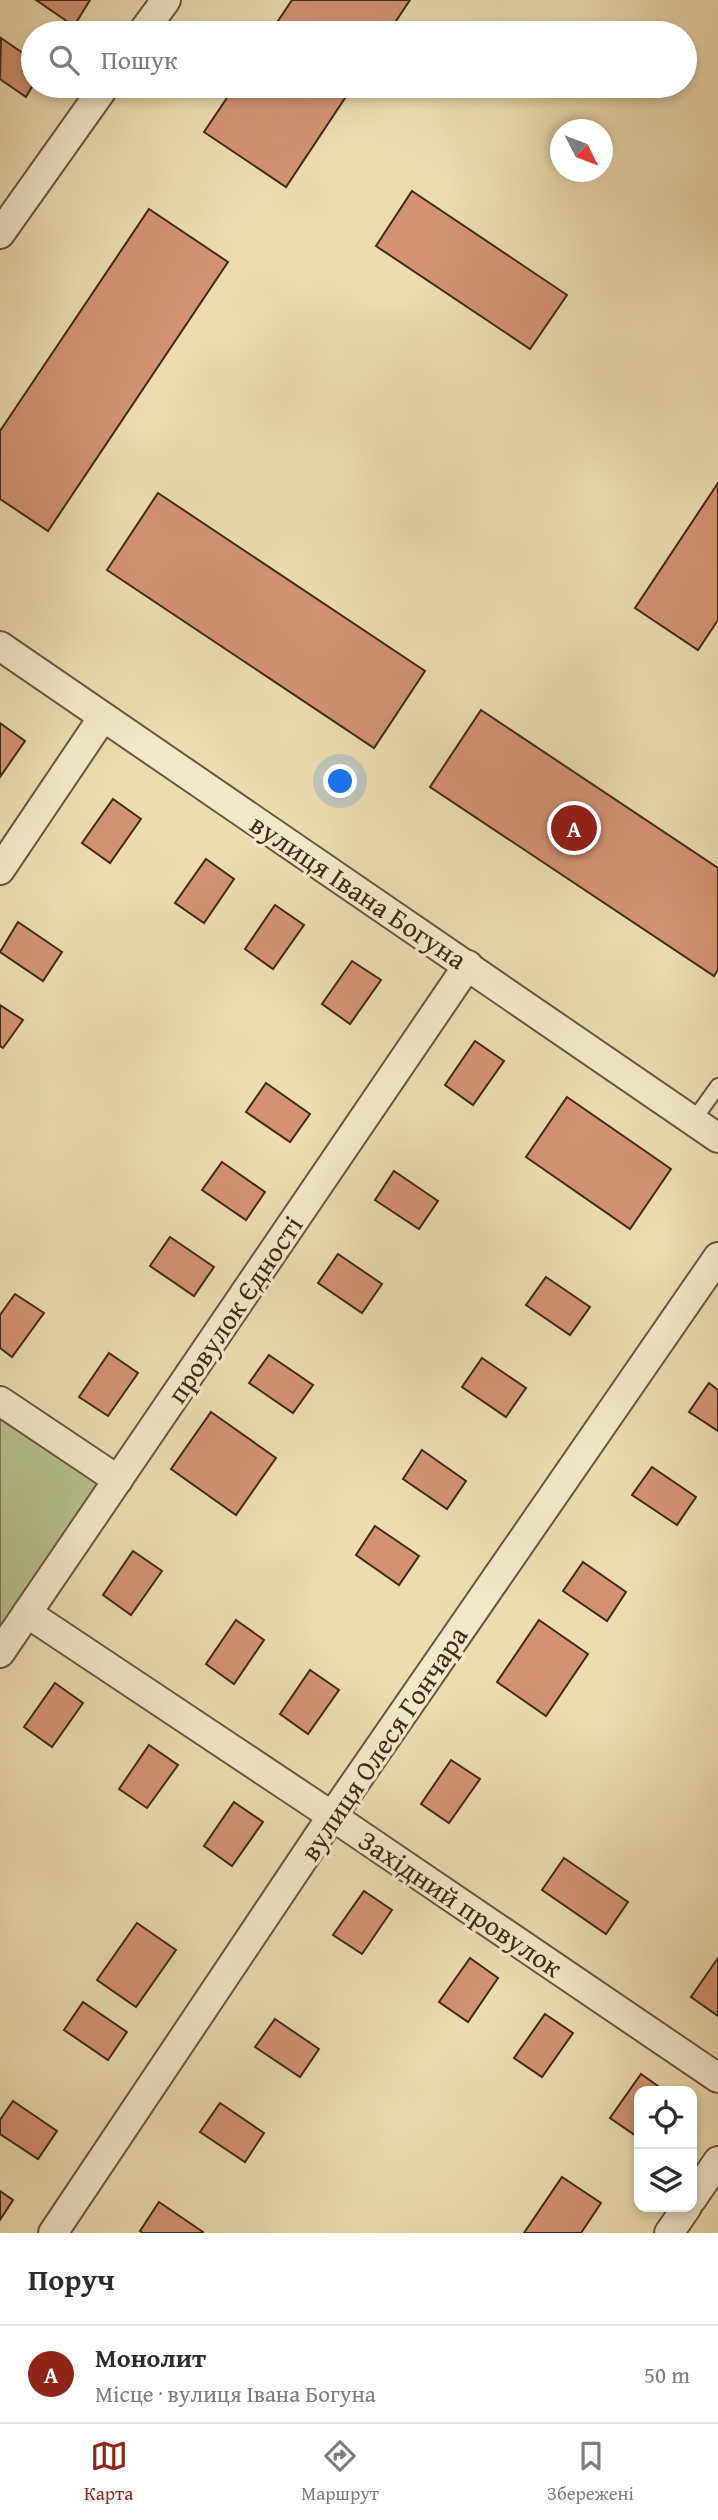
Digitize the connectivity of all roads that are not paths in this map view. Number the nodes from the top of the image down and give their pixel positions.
1 (166, 0) edge
2 (151, 21) edge
3 (96, 98) edge
4 (0, 234) edge
5 (0, 646) edge
6 (103, 717) junction
7 (0, 870) edge
8 (468, 965) junction
9 (718, 1086) edge
10 (693, 1121) junction
11 (718, 1138) edge
12 (718, 1257) edge
13 (0, 1401) edge
14 (118, 1480) junction
15 (27, 1613) junction
16 (0, 1653) edge
17 (332, 1816) junction
18 (718, 2078) edge
19 (718, 2161) edge
20 (697, 2192) edge
21 (684, 2212) edge
22 (53, 2233) edge
23 (669, 2233) edge

1 - 2 street
3 - 4 street
5 - 6 street, вулиця Івана Богуна
6 - 7 street
6 - 8 street, вулиця Івана Богуна
8 - 10 street, вулиця Івана Богуна
8 - 14 street, провулок Єдності
9 - 10 lane
10 - 11 street, вулиця Івана Богуна
12 - 17 street, вулиця Олеся Гончара
13 - 14 street
14 - 15 street, провулок Єдності
15 - 16 street, провулок Єдності
15 - 17 street, Західний провулок
17 - 18 street, Західний провулок
17 - 22 street, вулиця Олеся Гончара
19 - 20 street
21 - 23 street

